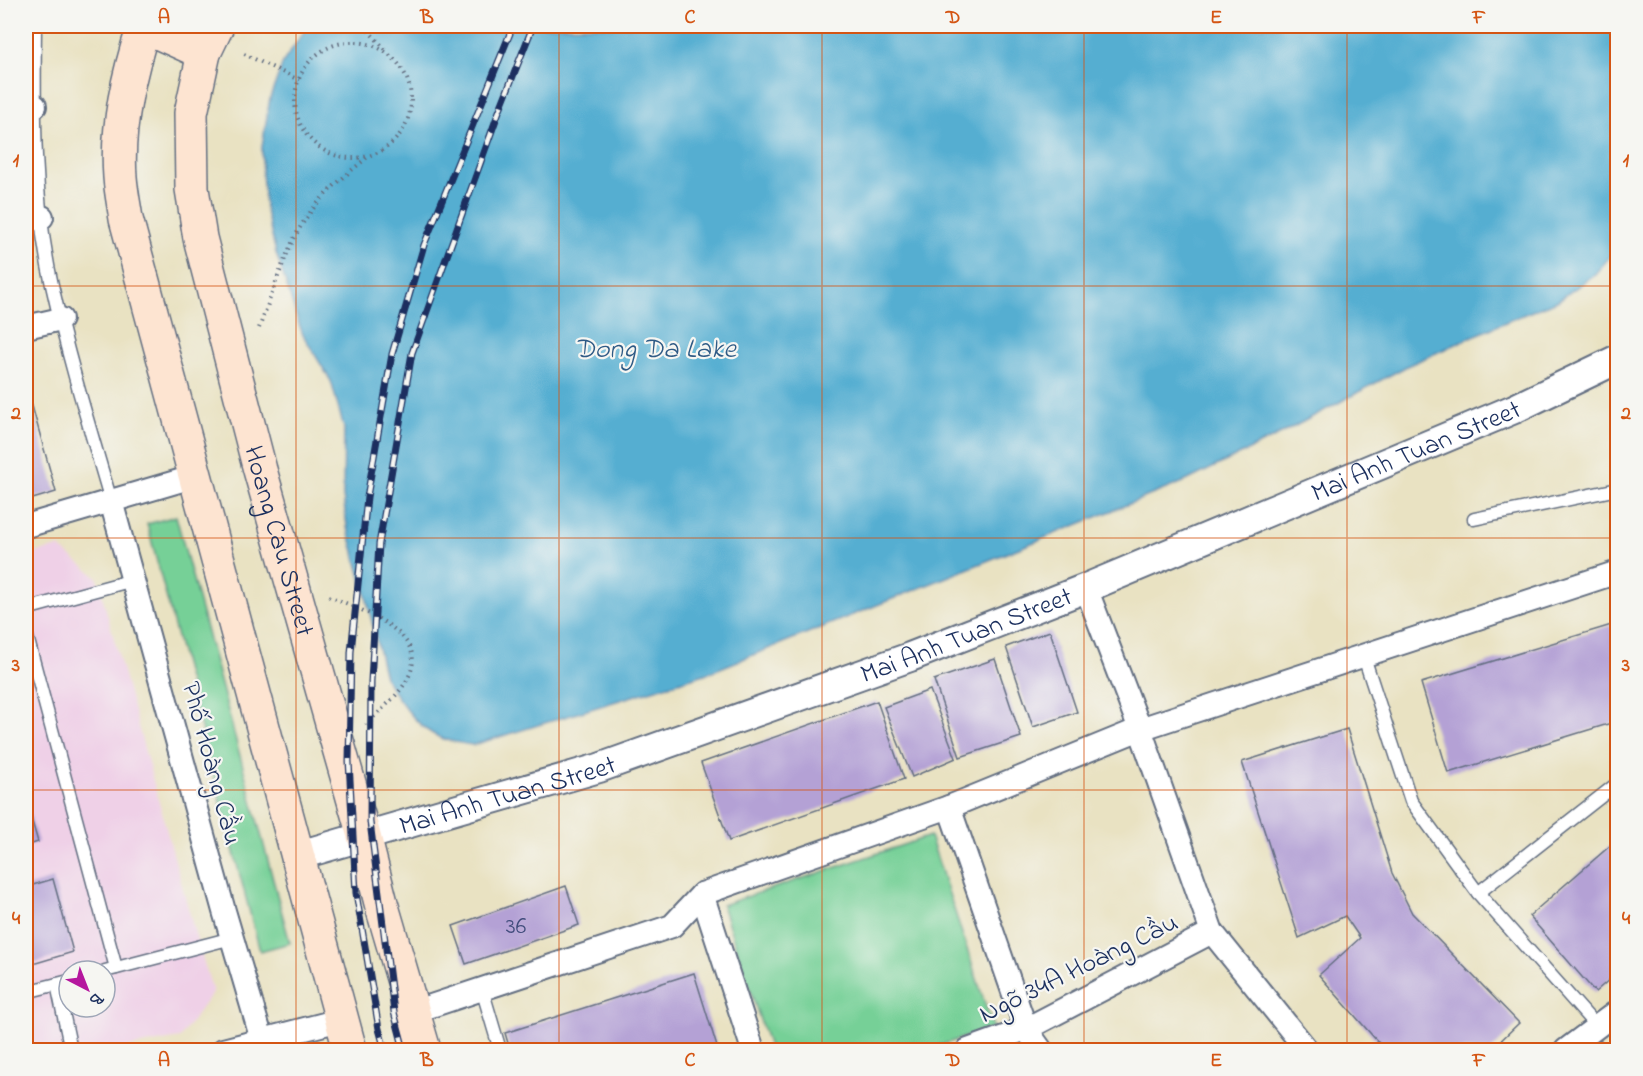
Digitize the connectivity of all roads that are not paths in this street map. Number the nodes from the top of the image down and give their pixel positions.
1 (35, 26) edge
2 (143, 26) edge
3 (210, 39) edge
4 (30, 107) edge
5 (34, 219) edge
6 (61, 319) junction
7 (26, 327) edge
8 (1617, 359) edge
9 (196, 476) junction
10 (1617, 489) edge
11 (111, 501) junction
12 (1474, 519) dead end
13 (26, 526) edge
14 (1617, 572) edge
15 (133, 580) junction
16 (1086, 588) junction
17 (26, 609) edge
18 (26, 633) edge
19 (1363, 654) junction
20 (1140, 729) junction
21 (1617, 783) edge
22 (949, 807) junction
23 (364, 836) junction
24 (296, 856) junction
25 (1478, 893) junction
26 (702, 894) junction
27 (1212, 932) junction
28 (232, 938) junction
29 (108, 959) edge
30 (117, 968) edge
31 (57, 984) edge
32 (482, 989) junction
33 (26, 992) edge
34 (1617, 1011) edge
35 (413, 1012) junction
36 (67, 1019) edge
37 (1596, 1026) junction
38 (1026, 1029) junction
39 (345, 1035) edge
40 (262, 1040) junction
41 (71, 1050) edge
42 (223, 1050) edge
43 (424, 1050) edge
44 (500, 1050) edge
45 (753, 1050) edge
46 (968, 1050) edge
47 (1041, 1050) edge
48 (1307, 1050) edge
49 (1566, 1050) edge

1 - 4 lane
2 - 3 main road
2 - 9 main road
3 - 23 main road, Hoang Cau Street
4 - 5 lane
5 - 6 lane
6 - 7 street
6 - 11 lane
8 - 16 street, Mai Anh Tuan Street
9 - 11 street
9 - 24 main road
10 - 12 lane
11 - 13 street
11 - 15 street, Phố Hoàng Cầu
14 - 19 street
15 - 17 lane
15 - 28 street, Phố Hoàng Cầu
16 - 20 street
16 - 23 street, Mai Anh Tuan Street
18 - 29 lane
19 - 20 street
19 - 25 lane
20 - 22 street
20 - 27 street
21 - 25 lane
22 - 26 street
22 - 38 street
23 - 24 street, Mai Anh Tuan Street
23 - 35 main road, Hoang Cau Street
24 - 39 main road
25 - 37 lane
26 - 32 street
26 - 45 street
27 - 38 street, Ngõ 34A Hoàng Cầu
27 - 48 street
28 - 30 lane
28 - 40 street, Phố Hoàng Cầu
31 - 33 lane
32 - 35 street
32 - 44 lane
34 - 37 street
35 - 43 main road, Hoang Cau Street
36 - 41 lane
37 - 49 street
38 - 46 street, Ngõ 34A Hoàng Cầu
38 - 47 street
39 - 40 street
40 - 42 street

